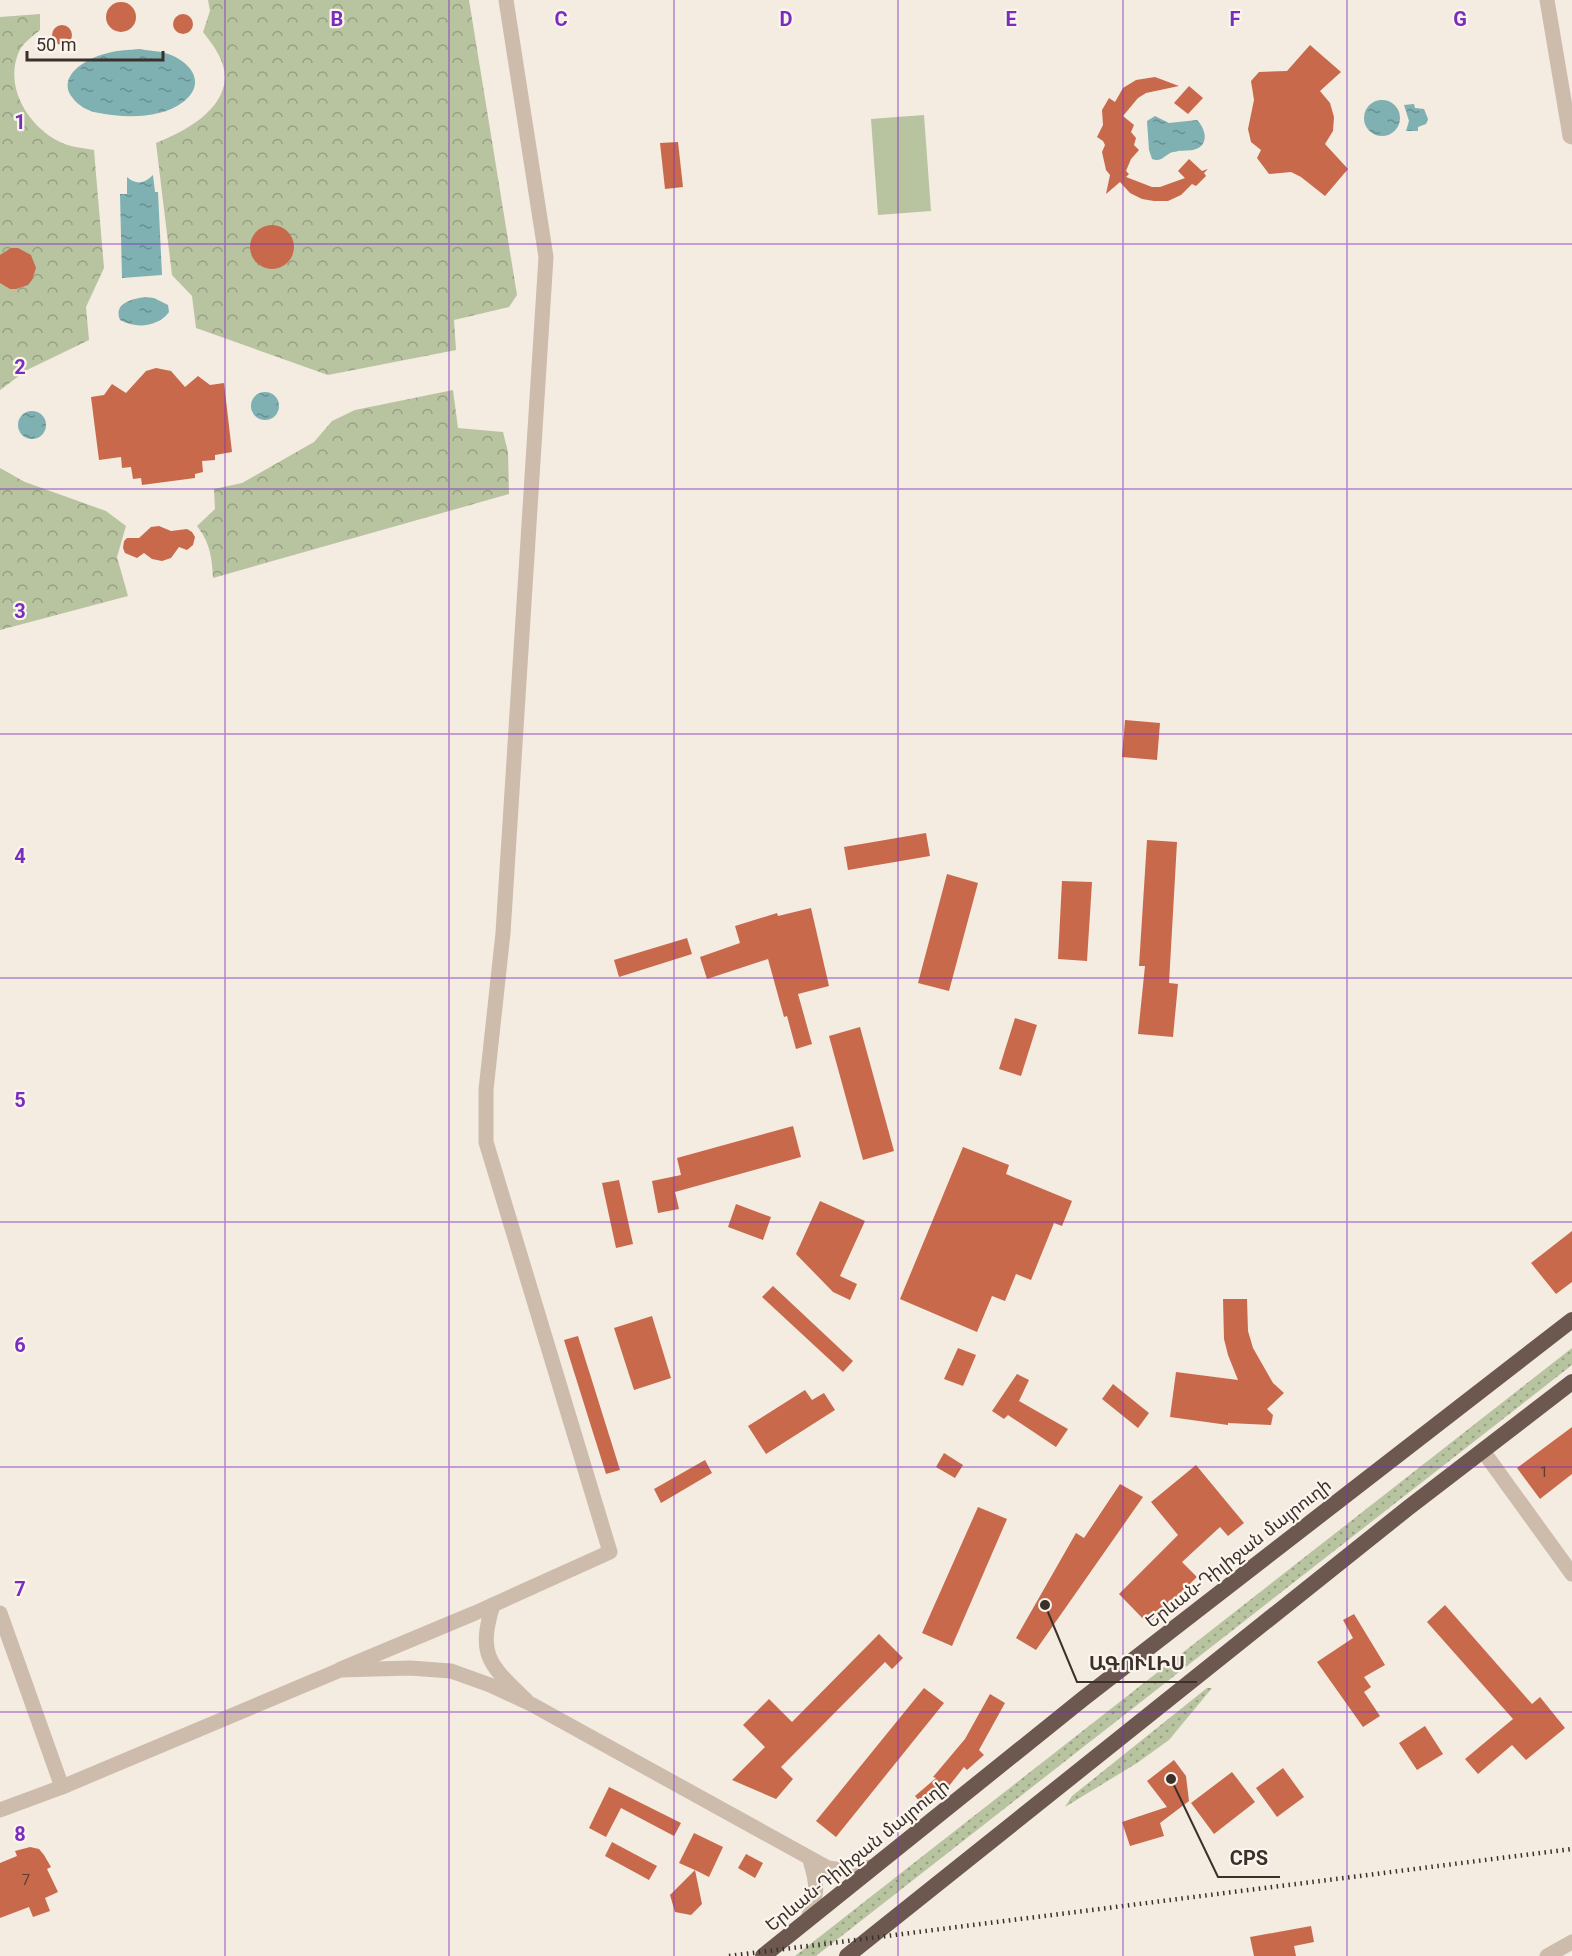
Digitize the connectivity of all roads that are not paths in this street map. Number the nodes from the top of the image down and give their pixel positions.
1 (506, 0) edge
2 (1547, 0) edge
3 (1572, 137) edge
4 (1572, 1320) edge
5 (1572, 1382) edge
6 (1483, 1451) junction
7 (1572, 1574) edge
8 (493, 1605) junction
9 (0, 1613) edge
10 (340, 1670) junction
11 (531, 1704) junction
12 (62, 1787) junction
13 (0, 1810) edge
14 (810, 1860) junction
15 (875, 1866) junction
16 (807, 1922) junction
17 (1572, 1942) edge
18 (763, 1956) edge
19 (847, 1956) edge
20 (1547, 1956) edge

1 - 8 street
2 - 3 street
4 - 15 highway, Երևան-Դիլիջան մայրուղի
5 - 6 highway
6 - 7 street
6 - 19 highway
8 - 10 street
8 - 11 street
9 - 12 street
10 - 11 street
10 - 12 street
11 - 14 street
12 - 13 street
14 - 15 street
14 - 16 street
15 - 16 highway, Երևան-Դիլիջան մայրուղի
16 - 18 highway, Երևան-Դիլիջան մայրուղի
17 - 20 street

